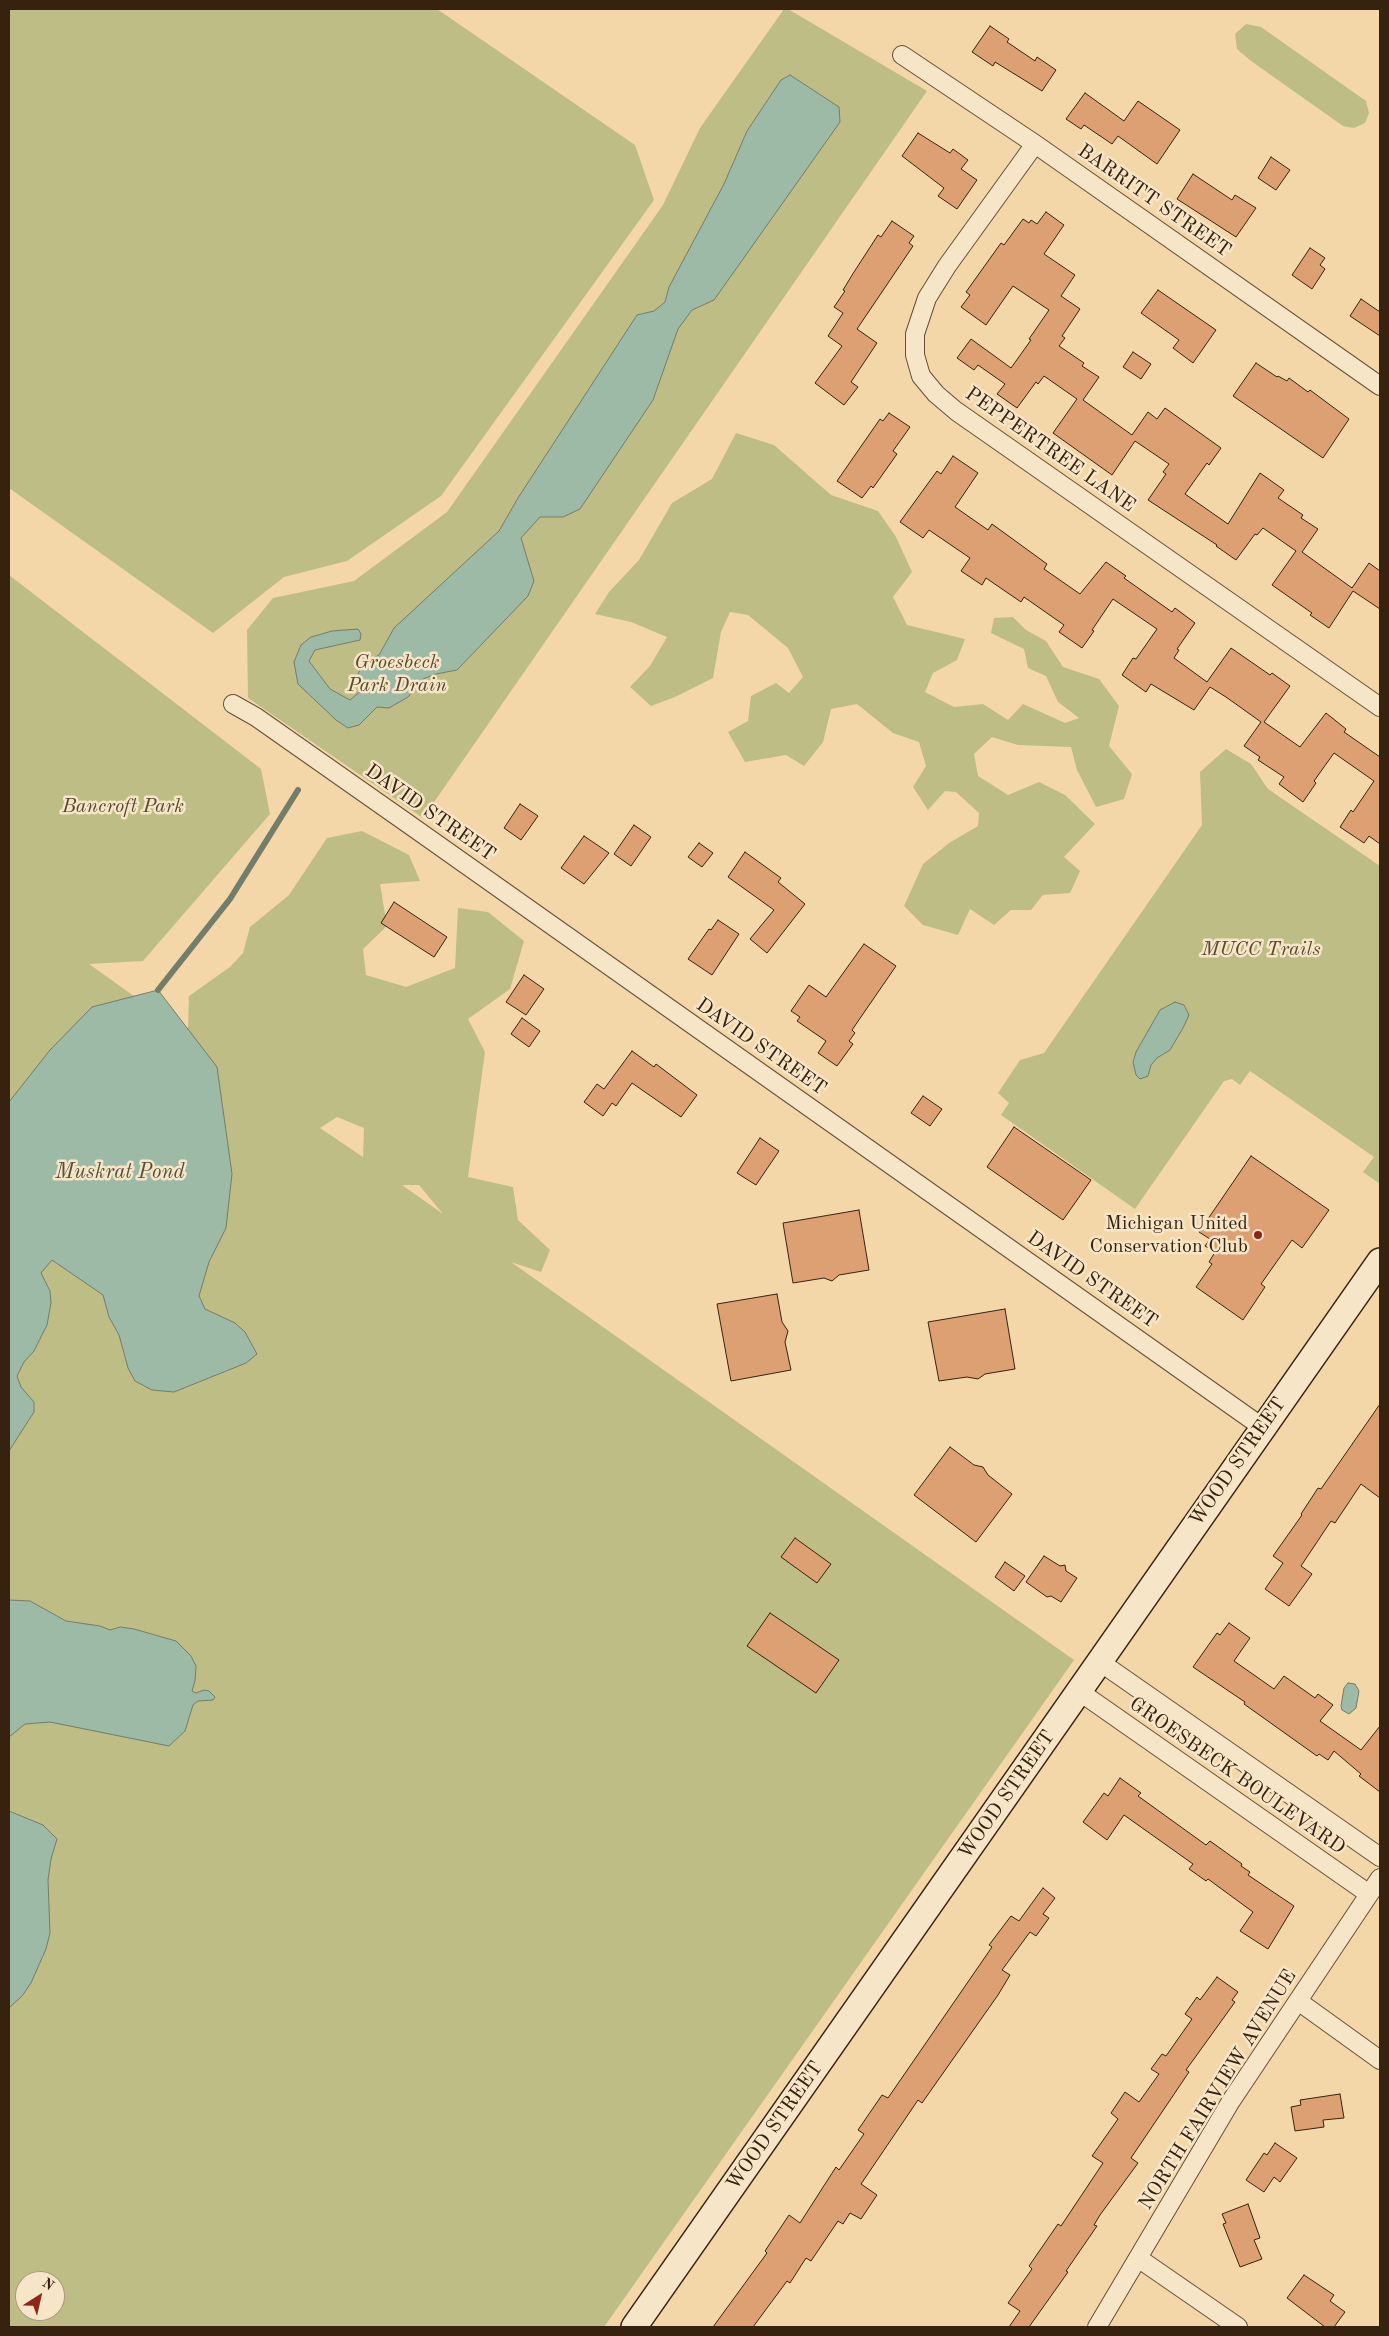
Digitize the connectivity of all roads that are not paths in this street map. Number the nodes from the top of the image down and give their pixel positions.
1 (902, 55) dead end
2 (1036, 144) junction
3 (1380, 386) edge
4 (233, 704) dead end
5 (1380, 707) edge
6 (1380, 1261) edge
7 (1262, 1428) junction
8 (1100, 1662) junction
9 (1080, 1692) junction
10 (1380, 1857) edge
11 (1380, 1878) edge
12 (1369, 1894) junction
13 (1298, 2001) junction
14 (1380, 2060) edge
15 (1138, 2258) junction
16 (634, 2327) edge
17 (1097, 2327) edge
18 (1238, 2327) edge

1 - 2 street, BARRITT STREET
2 - 3 street, BARRITT STREET
2 - 5 street, PEPPERTREE LANE
4 - 7 street, DAVID STREET
6 - 7 street, WOOD STREET
7 - 8 street, WOOD STREET
8 - 9 street, WOOD STREET
8 - 10 street, GROESBECK BOULEVARD
9 - 12 street, GROESBECK BOULEVARD
9 - 16 street, WOOD STREET
11 - 12 street, NORTH FAIRVIEW AVENUE
12 - 13 street, NORTH FAIRVIEW AVENUE
13 - 14 street
13 - 15 street, NORTH FAIRVIEW AVENUE
15 - 17 street, NORTH FAIRVIEW AVENUE
15 - 18 street

